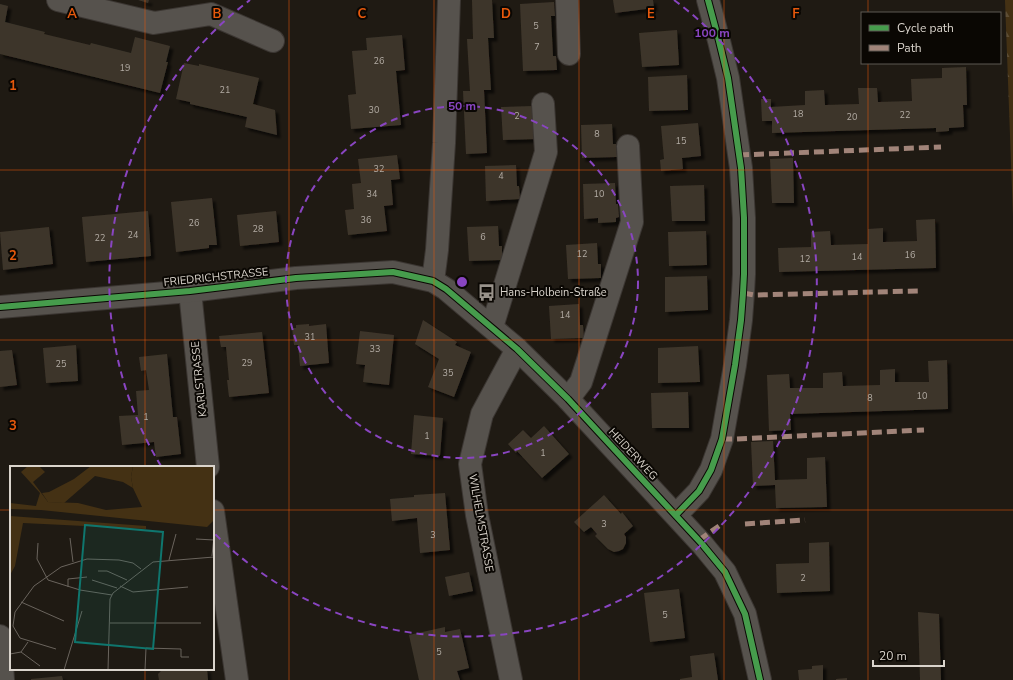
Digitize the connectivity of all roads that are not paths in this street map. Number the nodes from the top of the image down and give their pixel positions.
1 (58, 0) edge
2 (450, 0) edge
3 (567, 0) edge
4 (708, 0) edge
5 (273, 41) dead end
6 (569, 54) dead end
7 (543, 104) dead end
8 (628, 146) dead end
9 (433, 280) junction
10 (190, 291) junction
11 (0, 307) edge
12 (492, 327) junction
13 (517, 349) junction
14 (568, 399) junction
15 (208, 466) edge
16 (676, 515) junction
17 (214, 518) edge
18 (0, 636) edge
19 (3, 680) edge
20 (237, 680) edge
21 (511, 680) edge
22 (760, 680) edge

1 - 5 street
2 - 9 street
3 - 6 street
4 - 16 street
7 - 12 street
8 - 14 street
9 - 10 street, FRIEDRICHSTRASSE
9 - 12 street, HEIDERWEG
10 - 11 street, FRIEDRICHSTRASSE
10 - 15 street, KARLSTRASSE
12 - 13 street, HEIDERWEG
13 - 14 street, HEIDERWEG
13 - 21 street, WILHELMSTRASSE
14 - 16 street, HEIDERWEG
16 - 22 street, HEIDERWEG
17 - 20 street
18 - 19 street

